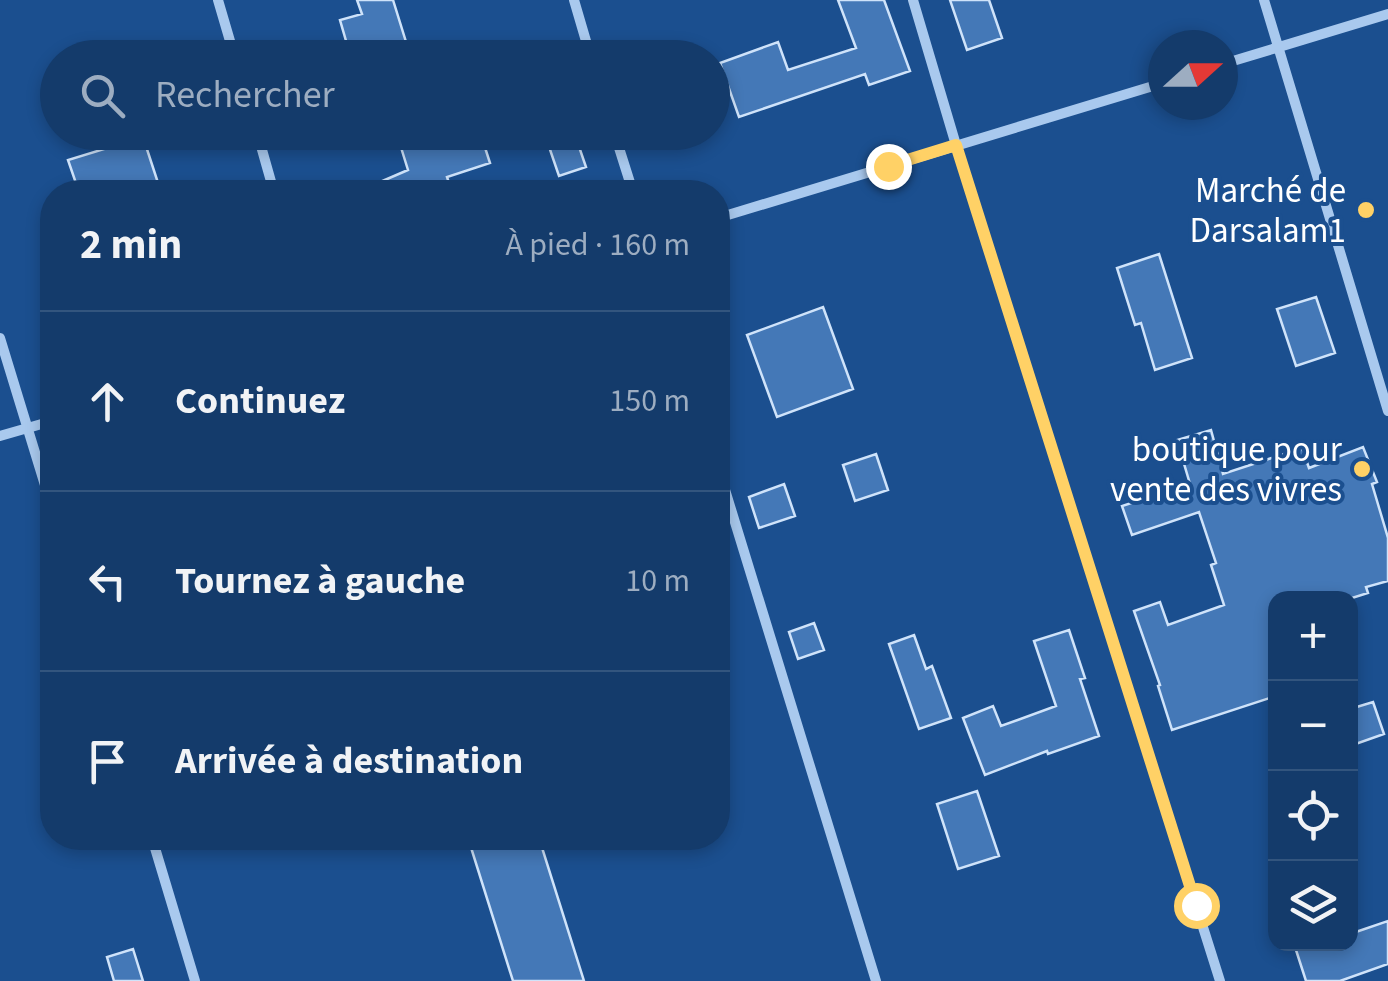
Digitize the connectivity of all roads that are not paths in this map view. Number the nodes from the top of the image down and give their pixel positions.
1 (218, 0) edge
2 (574, 0) edge
3 (914, 0) edge
4 (1264, 0) edge
5 (1388, 14) edge
6 (230, 40) edge
7 (586, 40) edge
8 (1278, 48) junction
9 (1238, 60) edge
10 (1148, 87) edge
11 (956, 145) junction
12 (262, 150) edge
13 (620, 150) edge
14 (271, 180) edge
15 (629, 180) edge
16 (730, 214) edge
17 (0, 338) edge
18 (1388, 411) edge
19 (40, 424) edge
20 (28, 428) junction
21 (0, 436) edge
22 (40, 468) edge
23 (730, 505) edge
24 (156, 850) edge
25 (195, 981) edge
26 (876, 981) edge
27 (1220, 981) edge

1 - 6 street
2 - 7 street
3 - 11 street
4 - 8 street
5 - 8 street
8 - 9 street
8 - 18 street
10 - 11 street
11 - 16 street
11 - 27 street
12 - 14 street
13 - 15 street
17 - 20 street
19 - 20 street
20 - 21 street
20 - 22 street
23 - 26 street
24 - 25 street

